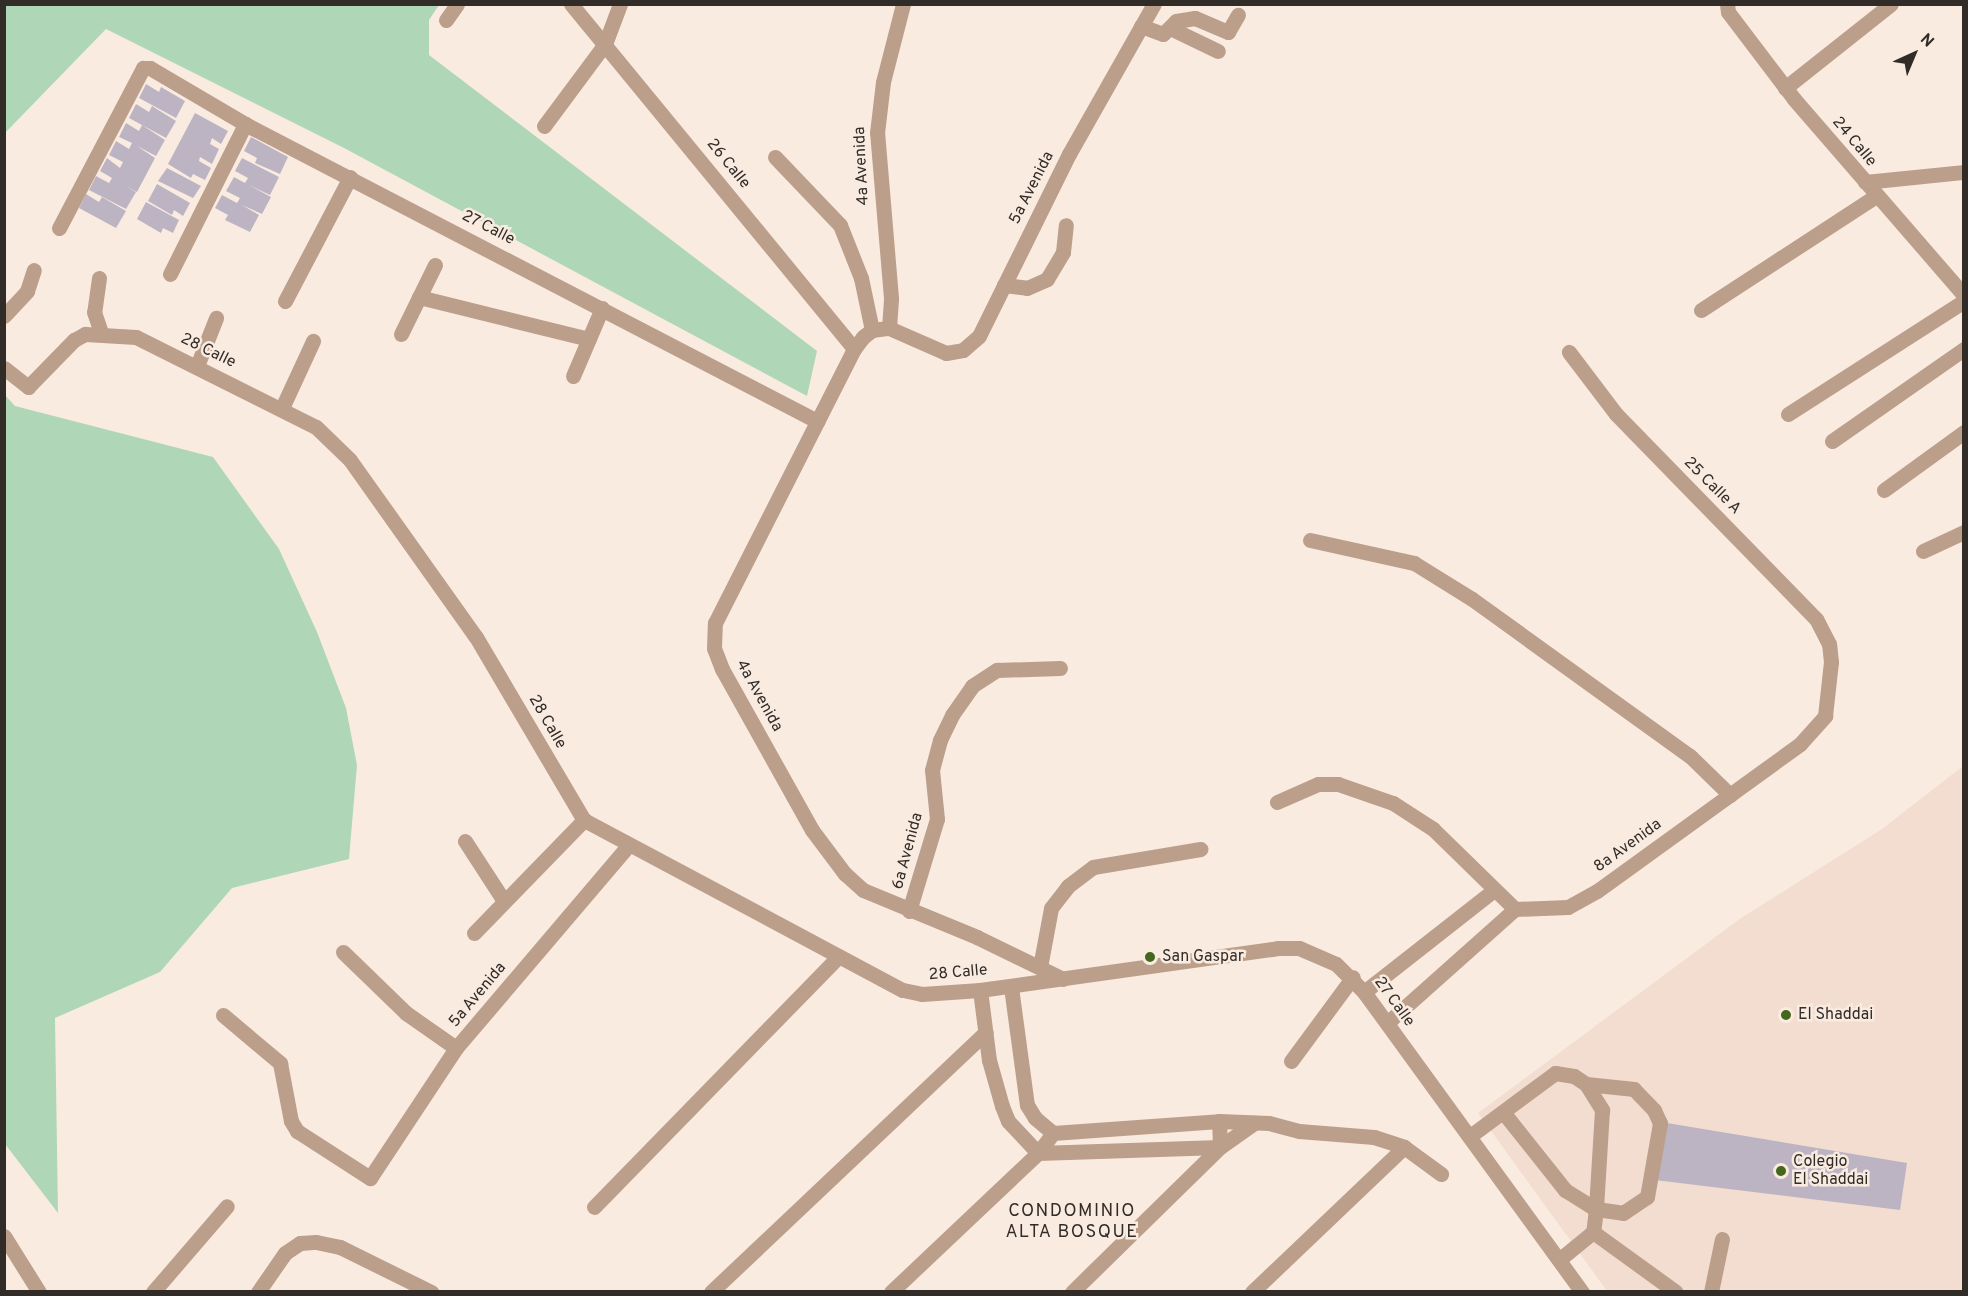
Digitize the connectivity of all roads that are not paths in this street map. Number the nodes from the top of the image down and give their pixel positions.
1 (457, 4) edge
2 (571, 4) edge
3 (620, 4) edge
4 (903, 4) edge
5 (1154, 4) edge
6 (1727, 4) edge
7 (1891, 4) edge
8 (1238, 15) dead end
9 (446, 20) dead end
10 (1142, 27) junction
11 (1170, 28) junction
12 (1228, 33) junction
13 (605, 44) junction
14 (1785, 88) junction
15 (245, 124) junction
16 (544, 126) dead end
17 (774, 157) dead end
18 (1964, 172) edge
19 (350, 177) junction
20 (1865, 183) junction
21 (1876, 196) junction
22 (1066, 225) dead end
23 (59, 228) dead end
24 (435, 265) dead end
25 (34, 270) dead end
26 (170, 274) dead end
27 (99, 278) dead end
28 (1004, 285) junction
29 (1964, 295) edge
30 (419, 297) junction
31 (285, 301) dead end
32 (1964, 301) edge
33 (602, 308) junction
34 (1701, 310) dead end
35 (4, 316) edge
36 (216, 318) dead end
37 (889, 328) junction
38 (872, 330) junction
39 (101, 332) junction
40 (400, 334) dead end
41 (589, 339) junction
42 (313, 341) dead end
43 (854, 349) junction
44 (1964, 349) edge
45 (1569, 352) dead end
46 (197, 366) junction
47 (4, 368) edge
48 (573, 376) dead end
49 (282, 408) junction
50 (1788, 414) dead end
51 (817, 421) junction
52 (1964, 432) edge
53 (1832, 441) dead end
54 (1884, 489) dead end
55 (1964, 532) edge
56 (1310, 540) dead end
57 (1923, 551) dead end
58 (1829, 644) joint
59 (1060, 668) dead end
60 (1730, 795) junction
61 (1277, 802) dead end
62 (584, 820) junction
63 (465, 841) dead end
64 (628, 846) junction
65 (1202, 849) dead end
66 (1494, 890) junction
67 (504, 901) junction
68 (1515, 909) junction
69 (909, 911) junction
70 (474, 933) dead end
71 (343, 952) dead end
72 (837, 958) junction
73 (1040, 967) junction
74 (1353, 977) junction
75 (1063, 979) junction
76 (1011, 987) junction
77 (980, 990) junction
78 (1364, 992) junction
79 (223, 1015) dead end
80 (1387, 1023) junction
81 (986, 1032) junction
82 (456, 1048) junction
83 (1291, 1061) dead end
84 (1586, 1084) junction
85 (1503, 1112) junction
86 (1220, 1121) junction
87 (1254, 1123) junction
88 (1053, 1132) junction
89 (1470, 1136) junction
90 (1220, 1147) junction
91 (1404, 1147) junction
92 (1038, 1153) junction
93 (1441, 1174) dead end
94 (227, 1206) dead end
95 (594, 1207) dead end
96 (1596, 1209) junction
97 (1593, 1232) junction
98 (4, 1236) edge
99 (1722, 1239) dead end
100 (1560, 1259) junction
101 (39, 1292) edge
102 (153, 1292) edge
103 (258, 1292) edge
104 (431, 1292) edge
105 (711, 1292) edge
106 (891, 1292) edge
107 (1072, 1292) edge
108 (1252, 1292) edge
109 (1582, 1292) edge
110 (1676, 1292) edge
111 (1711, 1292) edge

1 - 9 street
2 - 13 street, 26 Calle
3 - 13 street
4 - 37 street, 4a Avenida
5 - 10 street, 5a Avenida
6 - 14 street, 24 Calle
7 - 14 street
8 - 12 street
10 - 11 street
10 - 28 street, 5a Avenida
11 - 12 street
11 - 12 street
13 - 16 street
13 - 43 street, 26 Calle
14 - 20 street, 24 Calle
15 - 19 street, 27 Calle
15 - 23 street, 27 Calle
15 - 26 street
17 - 38 street
18 - 20 street
19 - 31 street
19 - 33 street, 27 Calle
20 - 21 street, 24 Calle
21 - 29 street, 24 Calle
21 - 34 street
22 - 28 street
24 - 30 street
25 - 35 street
27 - 39 street
28 - 37 street, 5a Avenida
30 - 40 street
30 - 41 street
32 - 50 street
33 - 41 street
33 - 51 street, 27 Calle
36 - 46 street
37 - 38 street
38 - 43 street, 4a Avenida
39 - 46 street, 28 Calle
39 - 47 street, 28 Calle
41 - 48 street
42 - 49 street
43 - 51 street, 4a Avenida
44 - 53 street
45 - 58 street, 25 Calle A
46 - 49 street, 28 Calle
49 - 62 street, 28 Calle
51 - 69 street, 4a Avenida
52 - 54 street
55 - 57 street
56 - 60 street
58 - 60 street, 8a Avenida
59 - 69 street, 6a Avenida
60 - 68 street, 8a Avenida
61 - 66 street
62 - 64 street, 28 Calle
62 - 67 street
63 - 67 street
64 - 72 street, 28 Calle
64 - 82 street, 5a Avenida
65 - 73 street
66 - 68 street
66 - 78 street
67 - 70 street
68 - 80 street
69 - 73 street, 4a Avenida
71 - 82 street
72 - 77 street, 28 Calle
72 - 95 street
73 - 75 street, 4a Avenida
74 - 75 street, 27 Calle
74 - 78 street, 27 Calle
74 - 83 street
75 - 76 street, 28 Calle
76 - 77 street, 28 Calle
76 - 88 street
77 - 81 street
78 - 80 street, 27 Calle
79 - 82 street, 5a Avenida
80 - 89 street, 27 Calle
81 - 92 street
81 - 105 street
84 - 85 street
84 - 96 street
84 - 96 street
85 - 89 street
85 - 96 street
86 - 87 street
86 - 88 street
86 - 90 street
87 - 90 street
87 - 91 street
88 - 92 street
89 - 100 street, 27 Calle
90 - 92 street
90 - 107 street
91 - 93 street
91 - 108 street
92 - 106 street
94 - 102 street
96 - 97 street
97 - 100 street
97 - 110 street
98 - 101 street
99 - 111 street
100 - 109 street, 27 Calle
103 - 104 street

